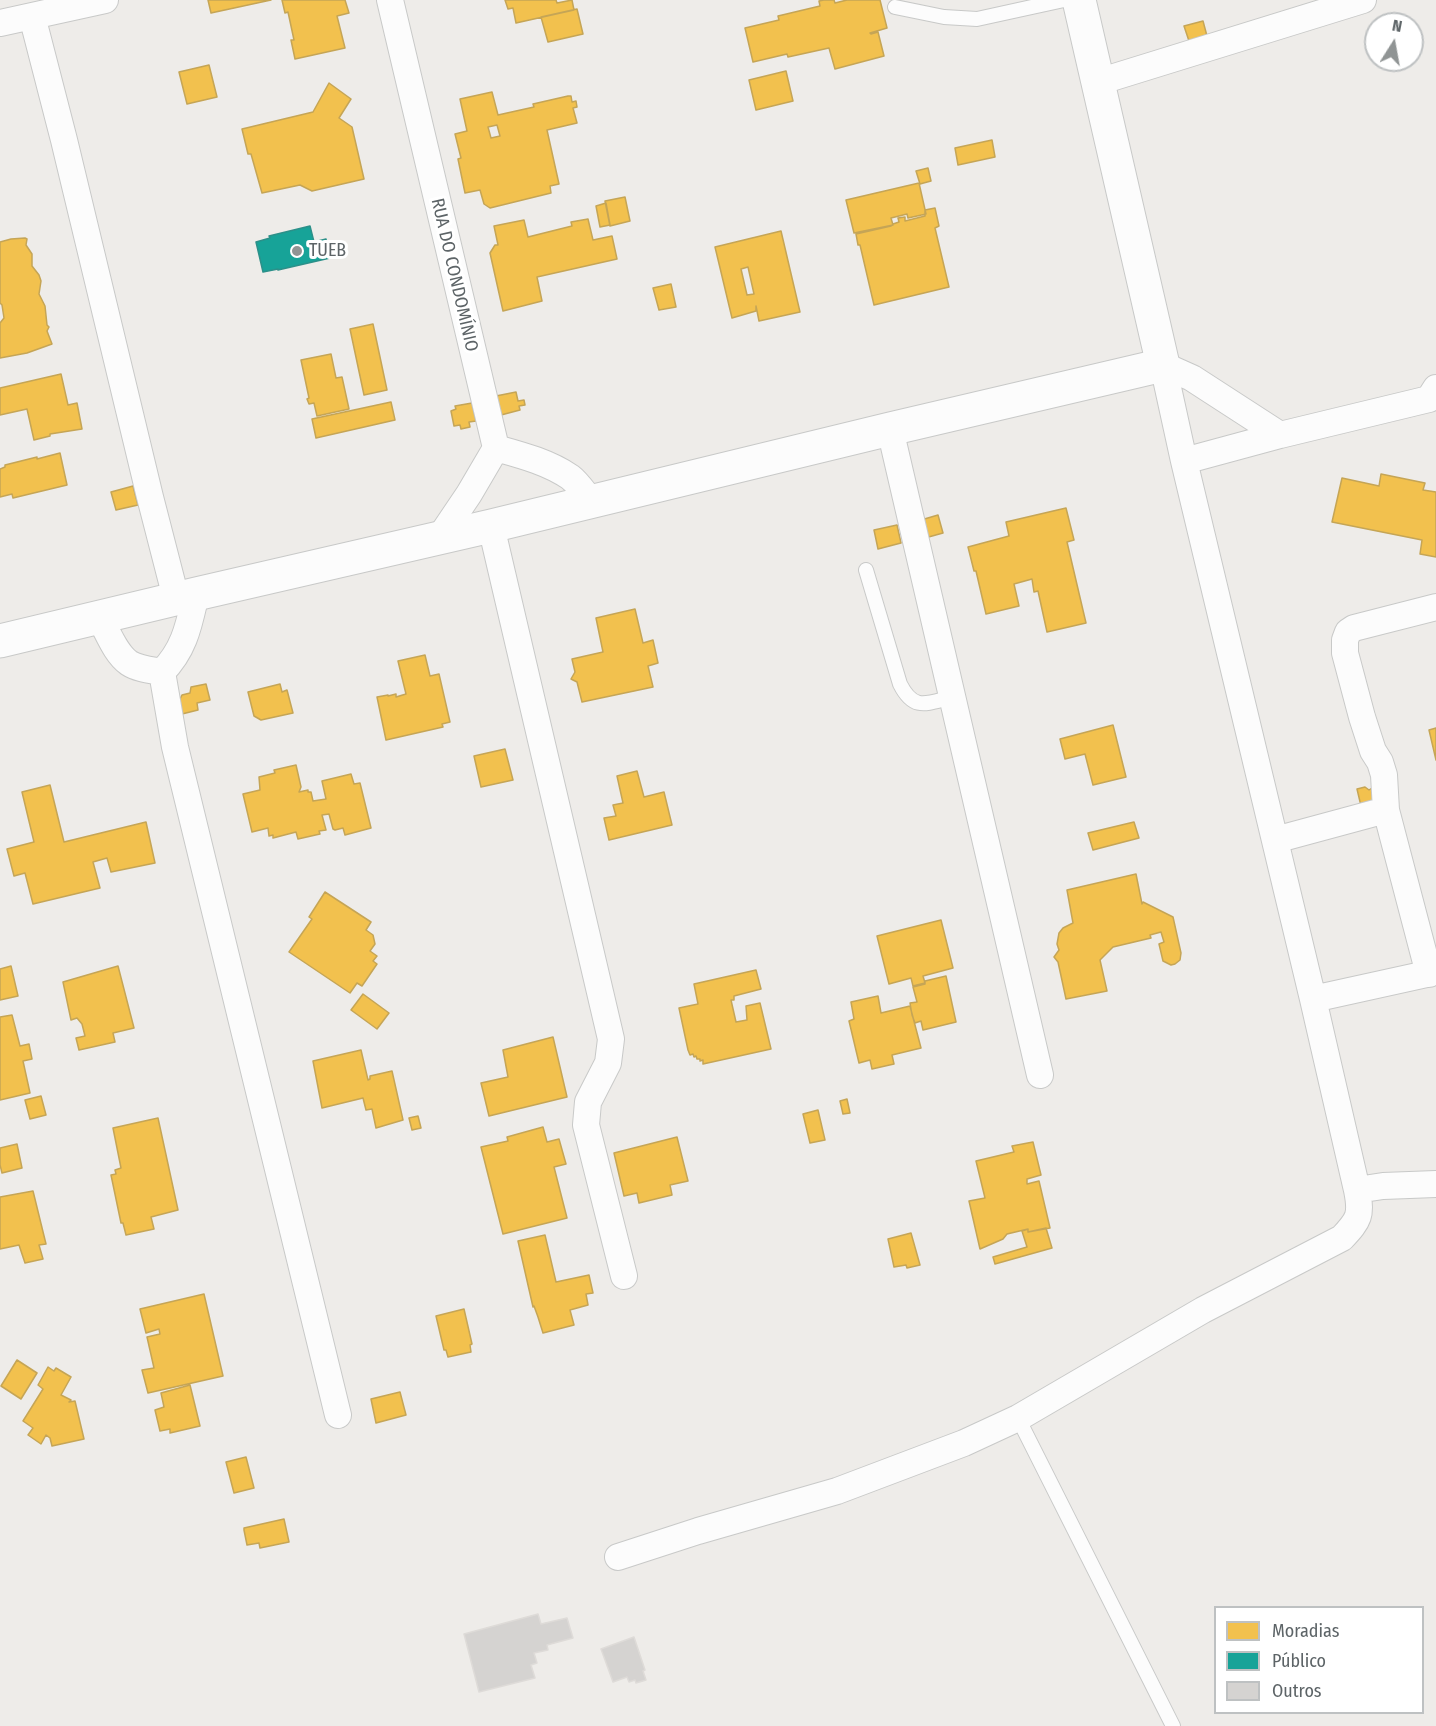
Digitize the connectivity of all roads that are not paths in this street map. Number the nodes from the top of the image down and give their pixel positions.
1 (105, 0) edge
2 (390, 0) edge
3 (1064, 0) edge
4 (1079, 0) edge
5 (1363, 0) edge
6 (895, 7) dead end
7 (32, 16) junction
8 (0, 22) edge
9 (1098, 82) junction
10 (1163, 365) junction
11 (1434, 398) edge
12 (890, 429) junction
13 (1280, 435) junction
14 (495, 448) junction
15 (1184, 461) junction
16 (592, 502) junction
17 (491, 526) junction
18 (440, 537) junction
19 (866, 570) dead end
20 (186, 596) junction
21 (1436, 607) edge
22 (99, 618) junction
23 (0, 641) edge
24 (162, 672) junction
25 (952, 697) junction
26 (1386, 810) junction
27 (1275, 840) junction
28 (1433, 973) edge
29 (1314, 999) junction
30 (1040, 1076) dead end
31 (1436, 1184) edge
32 (1357, 1190) junction
33 (624, 1276) dead end
34 (338, 1415) dead end
35 (1018, 1418) junction
36 (618, 1557) dead end
37 (1173, 1726) edge

1 - 7 street
2 - 14 street, RUA DO CONDOMÍNIO
3 - 6 lane
4 - 9 street
5 - 9 street
7 - 8 street
7 - 20 street
9 - 10 street
10 - 12 street
10 - 13 street
10 - 15 street
11 - 13 street
12 - 16 street
12 - 25 street
13 - 15 street
14 - 16 street
14 - 18 street
15 - 27 street
16 - 17 street
17 - 18 street
17 - 33 street
18 - 20 street
19 - 25 lane
20 - 22 street
20 - 24 street
21 - 26 street
22 - 23 street
22 - 24 street
24 - 34 street
25 - 30 street
26 - 27 street
26 - 28 street
27 - 29 street
28 - 29 street
29 - 32 street
31 - 32 street
32 - 35 street
35 - 36 street
35 - 37 lane

